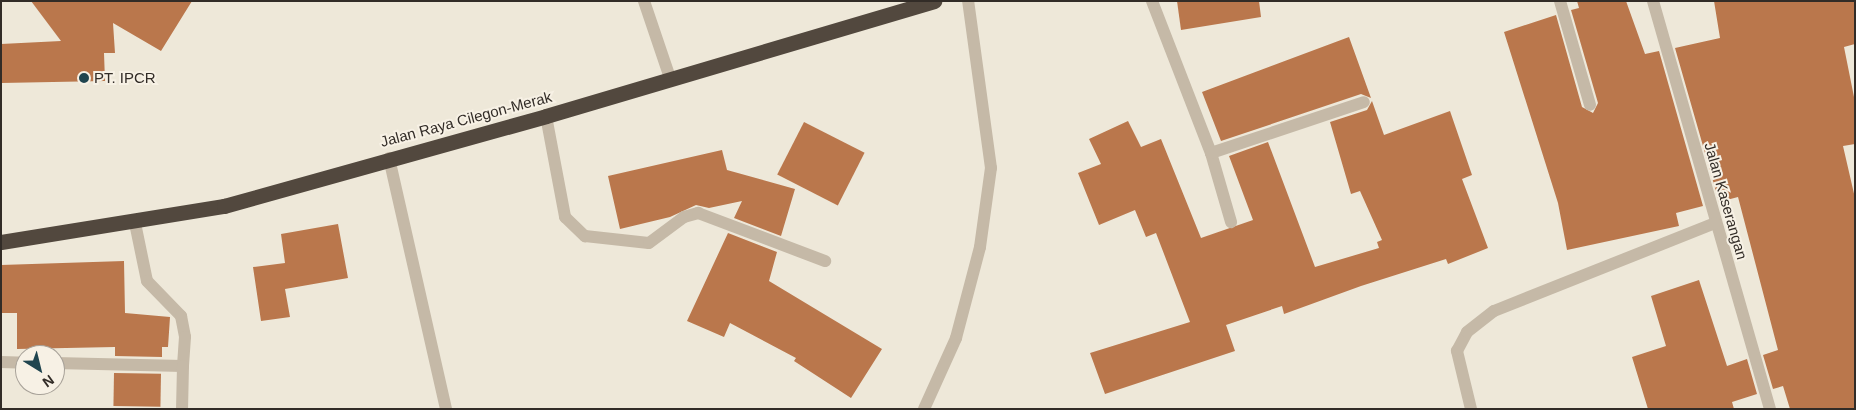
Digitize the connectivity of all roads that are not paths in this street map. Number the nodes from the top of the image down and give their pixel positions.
1 (644, 1) edge
2 (934, 1) edge
3 (968, 1) edge
4 (1152, 1) edge
5 (1560, 1) edge
6 (1653, 1) edge
7 (670, 78) junction
8 (1364, 102) dead end
9 (1590, 105) dead end
10 (546, 116) junction
11 (1211, 152) junction
12 (390, 158) junction
13 (135, 222) junction
14 (1231, 222) dead end
15 (1714, 223) junction
16 (1, 242) edge
17 (825, 261) dead end
18 (1, 362) edge
19 (15, 363) edge
20 (65, 363) edge
21 (183, 366) junction
22 (182, 409) edge
23 (446, 409) edge
24 (924, 409) edge
25 (1471, 409) edge
26 (1770, 409) edge

1 - 7 street
2 - 7 highway, Jalan Raya Cilegon-Merak
3 - 24 street
4 - 11 street
5 - 9 street
6 - 15 street, Jalan Kaserangan
7 - 10 highway, Jalan Raya Cilegon-Merak
8 - 11 street
10 - 12 highway, Jalan Raya Cilegon-Merak
10 - 17 street
11 - 14 street
12 - 13 highway, Jalan Raya Cilegon-Merak
12 - 23 street
13 - 16 highway, Jalan Raya Cilegon-Merak
13 - 21 street
15 - 25 street
15 - 26 street, Jalan Kaserangan
18 - 19 street
20 - 21 street
21 - 22 street

